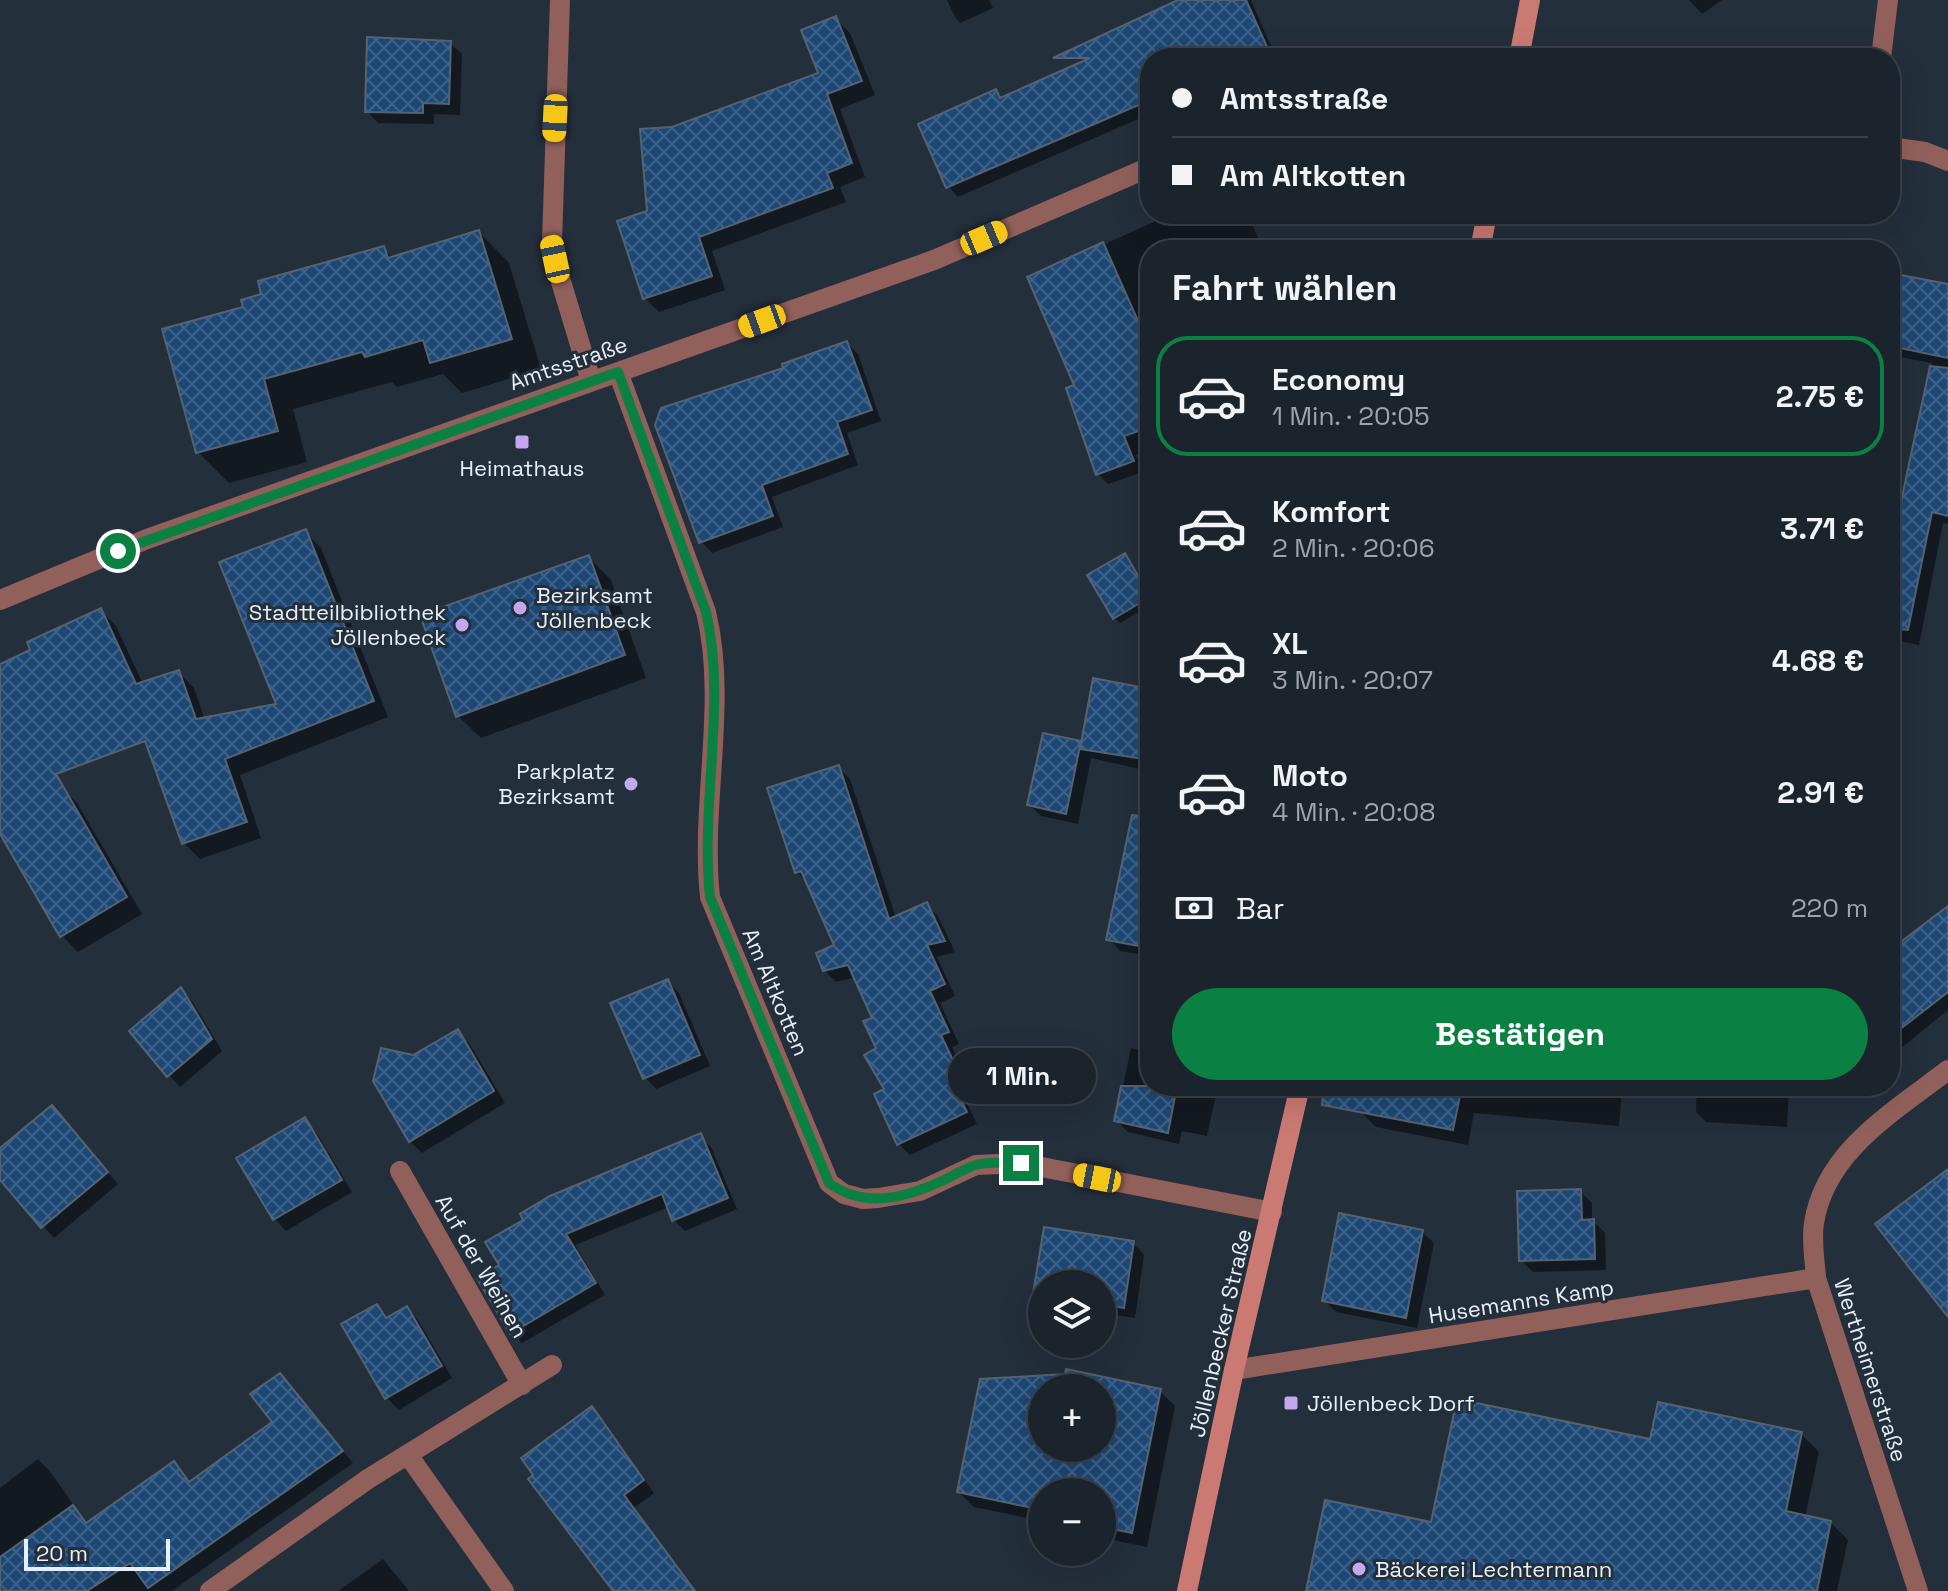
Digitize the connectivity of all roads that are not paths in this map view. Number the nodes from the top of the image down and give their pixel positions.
1 (560, 0) edge
2 (1530, 0) edge
3 (1888, 0) edge
4 (1521, 48) edge
5 (1882, 48) edge
6 (1900, 148) edge
7 (1948, 161) edge
8 (1140, 171) edge
9 (618, 372) junction
10 (591, 381) junction
11 (0, 600) edge
12 (1948, 1070) edge
13 (1298, 1096) edge
14 (400, 1171) dead end
15 (1272, 1212) junction
16 (1816, 1278) junction
17 (552, 1365) dead end
18 (1234, 1370) junction
19 (522, 1385) junction
20 (408, 1455) junction
21 (210, 1591) edge
22 (504, 1591) edge
23 (1187, 1591) edge
24 (1918, 1591) edge

1 - 10 street
2 - 4 main road
3 - 5 street
6 - 7 street
8 - 9 street, Amtsstraße
9 - 10 street, Amtsstraße
9 - 15 street, Am Altkotten
10 - 11 street, Amtsstraße
12 - 16 street, Wertheimerstraße
13 - 15 main road, Jöllenbecker Straße
14 - 19 street, Auf der Weihen
15 - 18 main road, Jöllenbecker Straße
16 - 18 street, Husemanns Kamp
16 - 24 street, Wertheimerstraße
17 - 19 street
18 - 23 main road, Jöllenbecker Straße
19 - 20 street
20 - 21 street
20 - 22 street

